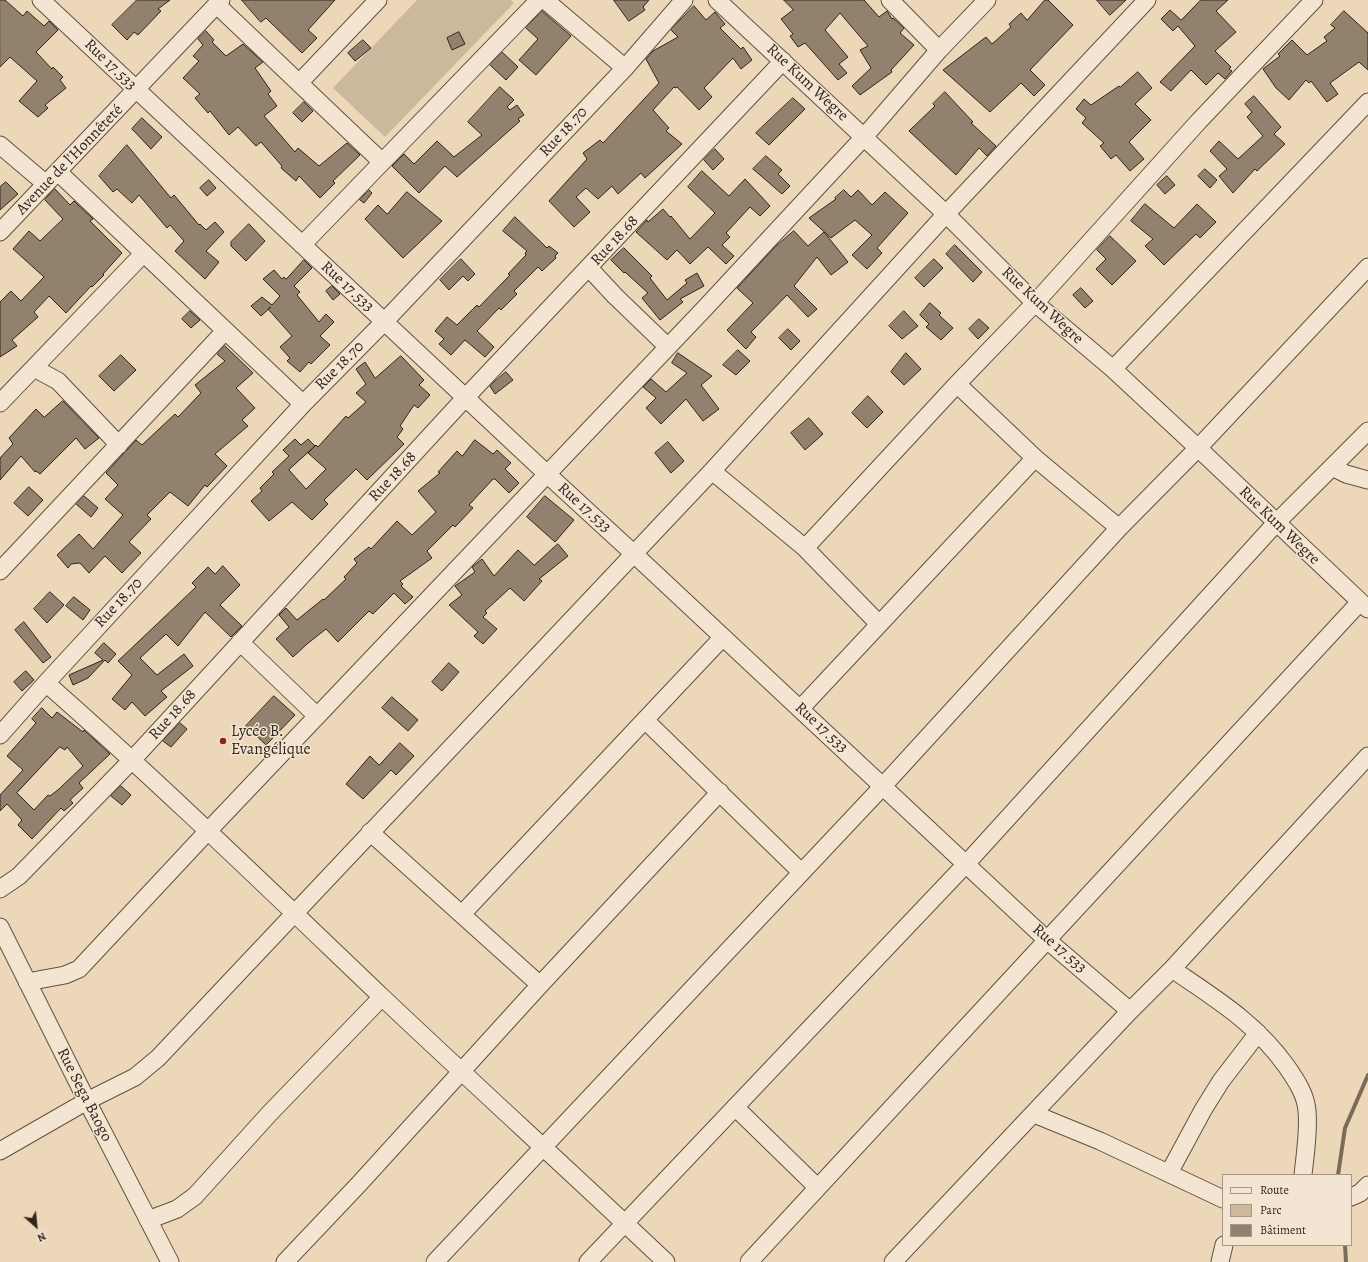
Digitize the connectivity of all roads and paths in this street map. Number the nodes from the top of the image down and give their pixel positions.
1 (41, 0) edge
2 (378, 0) edge
3 (539, 0) edge
4 (545, 0) edge
5 (684, 0) edge
6 (717, 0) edge
7 (890, 0) edge
8 (987, 0) edge
9 (1147, 0) edge
10 (1314, 0) edge
11 (219, 2) edge
12 (939, 50) junction
13 (783, 61) junction
14 (625, 68) junction
15 (300, 82) junction
16 (136, 90) junction
17 (1368, 102) edge
18 (864, 137) junction
19 (0, 145) edge
20 (382, 162) junction
21 (52, 178) junction
22 (946, 214) junction
23 (0, 232) edge
24 (302, 245) junction
25 (143, 254) junction
26 (1368, 267) edge
27 (590, 268) junction
28 (1035, 303) junction
29 (384, 322) junction
30 (225, 331) junction
31 (668, 346) junction
32 (34, 368) junction
33 (1113, 369) junction
34 (957, 384) junction
35 (466, 397) junction
36 (0, 403) edge
37 (303, 404) junction
38 (1368, 431) edge
39 (119, 445) junction
40 (1198, 448) junction
41 (1035, 458) junction
42 (1332, 467) junction
43 (712, 471) junction
44 (547, 474) junction
45 (1368, 480) edge
46 (1276, 523) junction
47 (1119, 528) junction
48 (805, 548) junction
49 (633, 552) junction
50 (0, 571) edge
51 (1364, 606) edge
52 (879, 624) junction
53 (723, 638) junction
54 (240, 642) junction
55 (46, 683) junction
56 (800, 709) junction
57 (317, 716) junction
58 (645, 720) junction
59 (0, 735) edge
60 (1368, 756) edge
61 (133, 759) junction
62 (883, 786) junction
63 (720, 792) junction
64 (207, 832) junction
65 (370, 832) junction
66 (966, 864) junction
67 (801, 872) junction
68 (0, 889) edge
69 (296, 913) junction
70 (462, 914) junction
71 (0, 927) edge
72 (1047, 940) junction
73 (1172, 969) junction
74 (27, 982) junction
75 (540, 985) junction
76 (382, 997) junction
77 (1130, 1011) junction
78 (1258, 1033) junction
79 (463, 1071) junction
80 (87, 1101) junction
81 (735, 1107) junction
82 (1034, 1114) junction
83 (542, 1147) junction
84 (0, 1151) edge
85 (1169, 1173) junction
86 (1303, 1174) edge
87 (1368, 1185) edge
88 (817, 1187) junction
89 (1352, 1197) edge
90 (1222, 1199) edge
91 (148, 1220) junction
92 (625, 1223) junction
93 (1224, 1246) edge
94 (170, 1262) edge
95 (285, 1262) edge
96 (435, 1262) edge
97 (588, 1262) edge
98 (666, 1262) edge
99 (749, 1262) edge
100 (894, 1262) edge
101 (1220, 1262) edge

1 - 16 street, Rue 17.533
2 - 15 street
3 - 20 street
4 - 14 street
5 - 14 street, Rue 18.70
6 - 13 street, Rue Kum Wegre
7 - 12 street
8 - 12 street
9 - 22 street
10 - 28 street
11 - 15 street
11 - 16 street, Avenue de l'Honnêteté
12 - 18 street
13 - 18 street, Rue Kum Wegre
13 - 27 street, Rue 18.68
14 - 29 street, Rue 18.70
15 - 20 street
16 - 21 street, Avenue de l'Honnêteté
16 - 24 street, Rue 17.533
17 - 33 street
18 - 22 street, Rue Kum Wegre
18 - 31 street
19 - 21 street
20 - 24 street
21 - 23 street, Avenue de l'Honnêteté
21 - 25 street
22 - 28 street, Rue Kum Wegre
22 - 43 street
24 - 29 street, Rue 17.533
25 - 30 street
25 - 32 street
26 - 40 street
27 - 31 street
27 - 35 street, Rue 18.68
28 - 33 street, Rue Kum Wegre
28 - 34 street
29 - 35 street, Rue 17.533
29 - 37 street, Rue 18.70
30 - 37 street
30 - 39 street
31 - 44 street
32 - 36 street
32 - 39 street
33 - 40 street, Rue Kum Wegre
34 - 41 street
34 - 48 street
35 - 44 street, Rue 17.533
35 - 54 street, Rue 18.68
37 - 55 street, Rue 18.70
38 - 42 street
39 - 50 street
40 - 46 street, Rue Kum Wegre
40 - 47 street
41 - 47 street
41 - 52 street
42 - 45 street
42 - 46 street
43 - 48 street
43 - 49 street
44 - 49 street, Rue 17.533
44 - 57 street
46 - 51 street, Rue Kum Wegre
46 - 66 street
47 - 62 street
48 - 52 street
49 - 53 street, Rue 17.533
49 - 65 street
51 - 72 street
52 - 56 street
53 - 56 street, Rue 17.533
53 - 58 street
54 - 57 street
54 - 61 street, Rue 18.68
55 - 59 street, Rue 18.70
55 - 61 street
56 - 62 street, Rue 17.533
57 - 64 street
58 - 63 street
58 - 70 street
60 - 73 street
61 - 64 street
61 - 68 street, Rue 18.68
62 - 66 street, Rue 17.533
62 - 67 street
63 - 67 street
63 - 75 street
64 - 69 street
64 - 74 street
65 - 69 street
65 - 70 street
66 - 72 street, Rue 17.533
66 - 81 street
67 - 83 street
69 - 76 street
69 - 80 street
70 - 75 street
71 - 74 street, Rue Sega Baogo
72 - 77 street, Rue 17.533
72 - 88 street
73 - 77 street
73 - 78 street
74 - 80 street, Rue Sega Baogo
75 - 79 street
76 - 79 street
76 - 91 street
77 - 82 street
78 - 85 street
78 - 86 street
79 - 83 street
79 - 95 street
80 - 84 street
80 - 91 street, Rue Sega Baogo
81 - 88 street
81 - 92 street
82 - 85 street
82 - 100 street
83 - 92 street
83 - 96 street
85 - 90 street
87 - 89 street
88 - 99 street
91 - 94 street, Rue Sega Baogo
92 - 97 street
92 - 98 street
93 - 101 street

